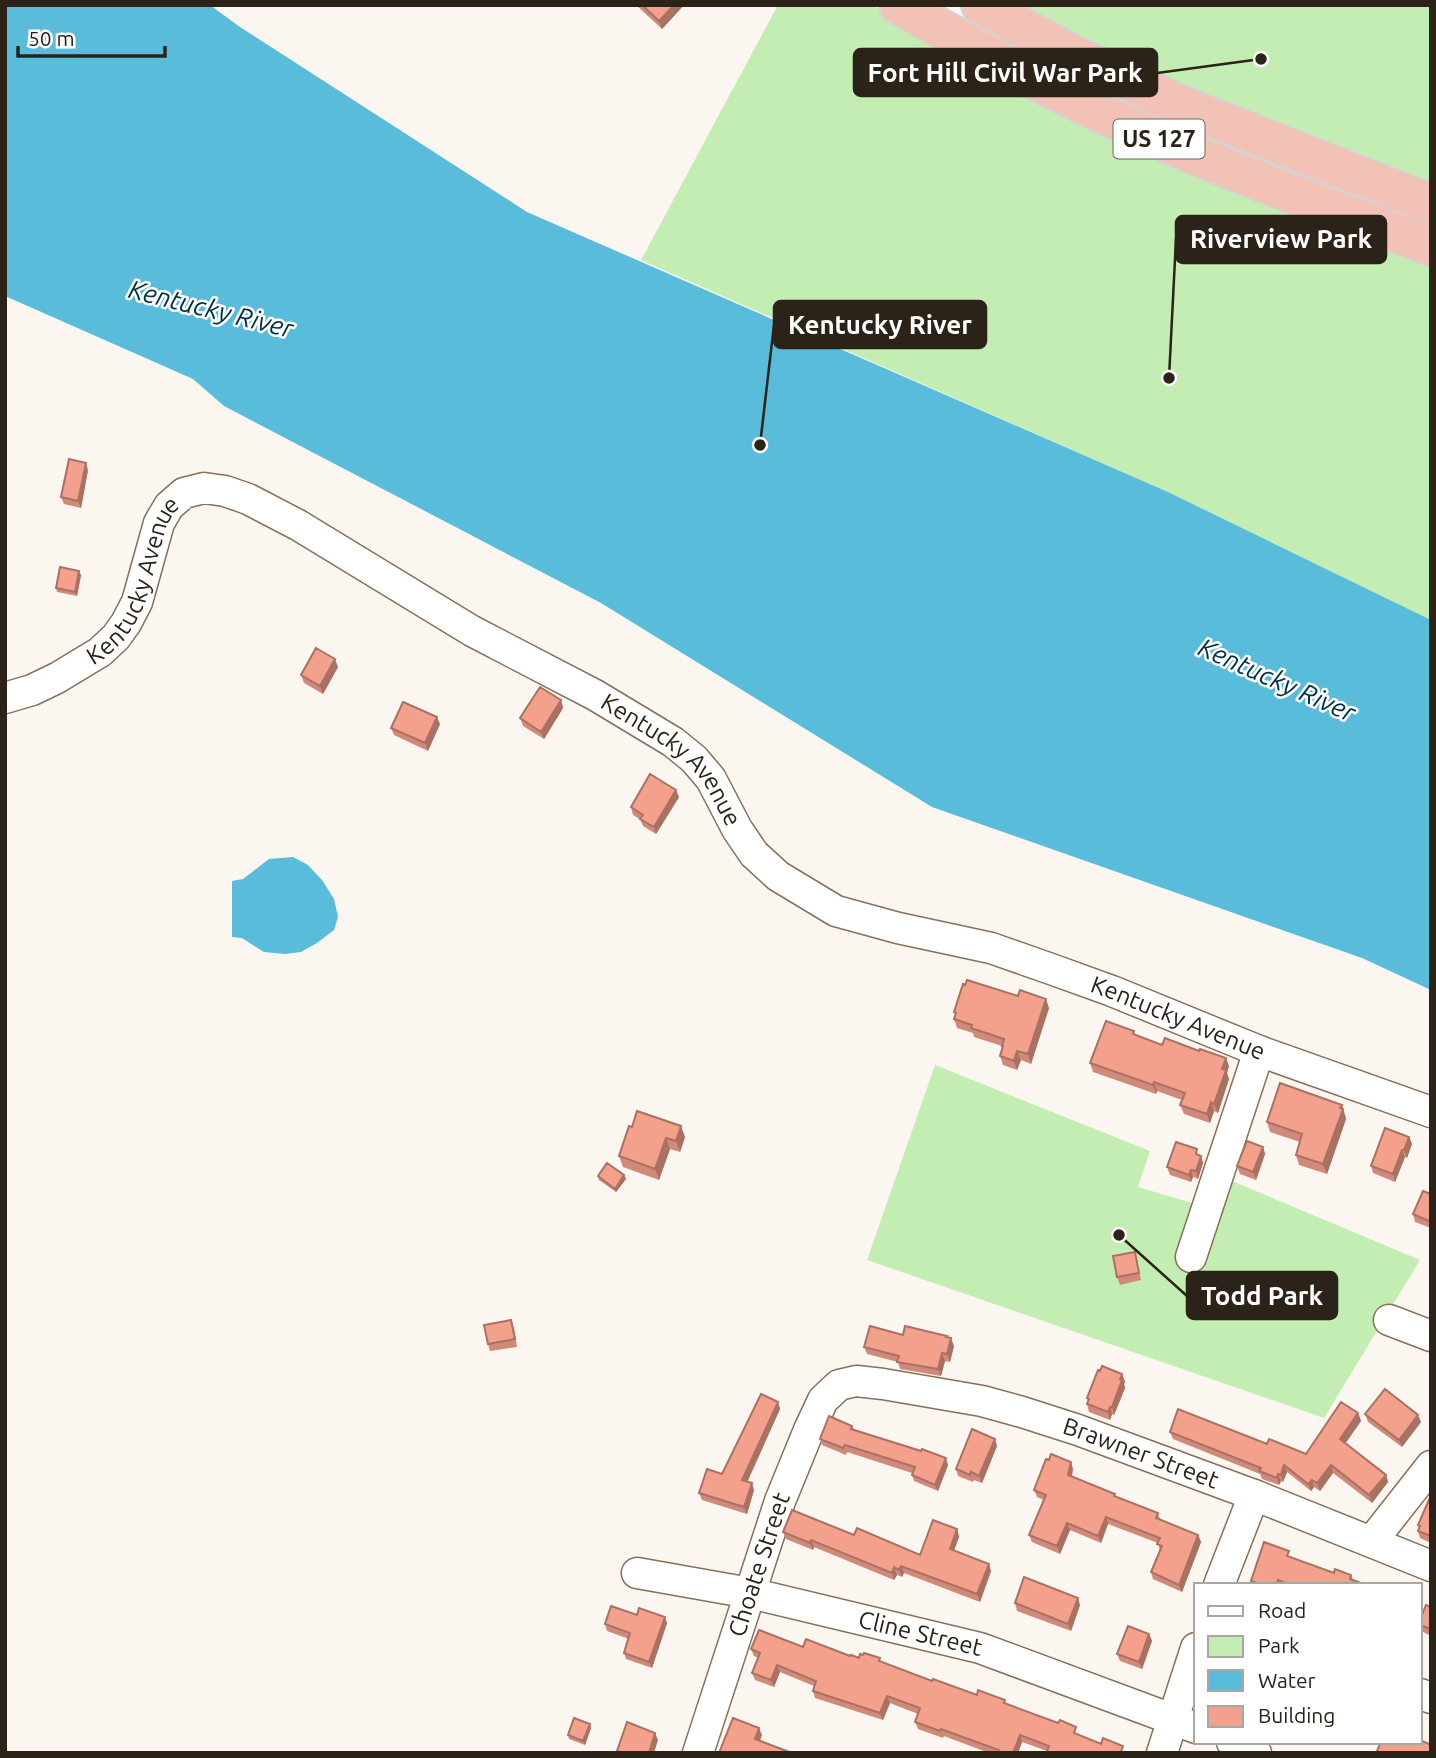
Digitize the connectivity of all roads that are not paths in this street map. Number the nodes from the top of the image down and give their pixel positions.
1 (899, 5) edge
2 (981, 5) edge
3 (1431, 204) edge
4 (1431, 246) edge
5 (5, 698) edge
6 (1259, 1051) junction
7 (1431, 1112) edge
8 (1191, 1257) dead end
9 (1389, 1320) dead end
10 (1431, 1336) edge
11 (839, 1385) joint
12 (1431, 1466) edge
13 (1254, 1495) junction
14 (1372, 1541) junction
15 (1431, 1566) edge
16 (638, 1573) dead end
17 (1220, 1583) edge
18 (750, 1593) junction
19 (1194, 1662) edge
20 (1185, 1724) edge
21 (1236, 1744) edge
22 (698, 1753) edge
23 (1162, 1753) edge
24 (1256, 1753) edge

1 - 4 highway, US 127
2 - 3 highway, US 127
5 - 6 street, Kentucky Avenue
6 - 7 street, Kentucky Avenue
6 - 8 street
9 - 10 street
11 - 13 street, Brawner Street
11 - 18 street, Choate Street
12 - 14 street
13 - 14 street, Brawner Street
13 - 17 street
14 - 15 street, Brawner Street
16 - 18 street, Cline Street
18 - 20 street, Cline Street
18 - 22 street, Choate Street
19 - 20 street
20 - 23 street
21 - 24 street

